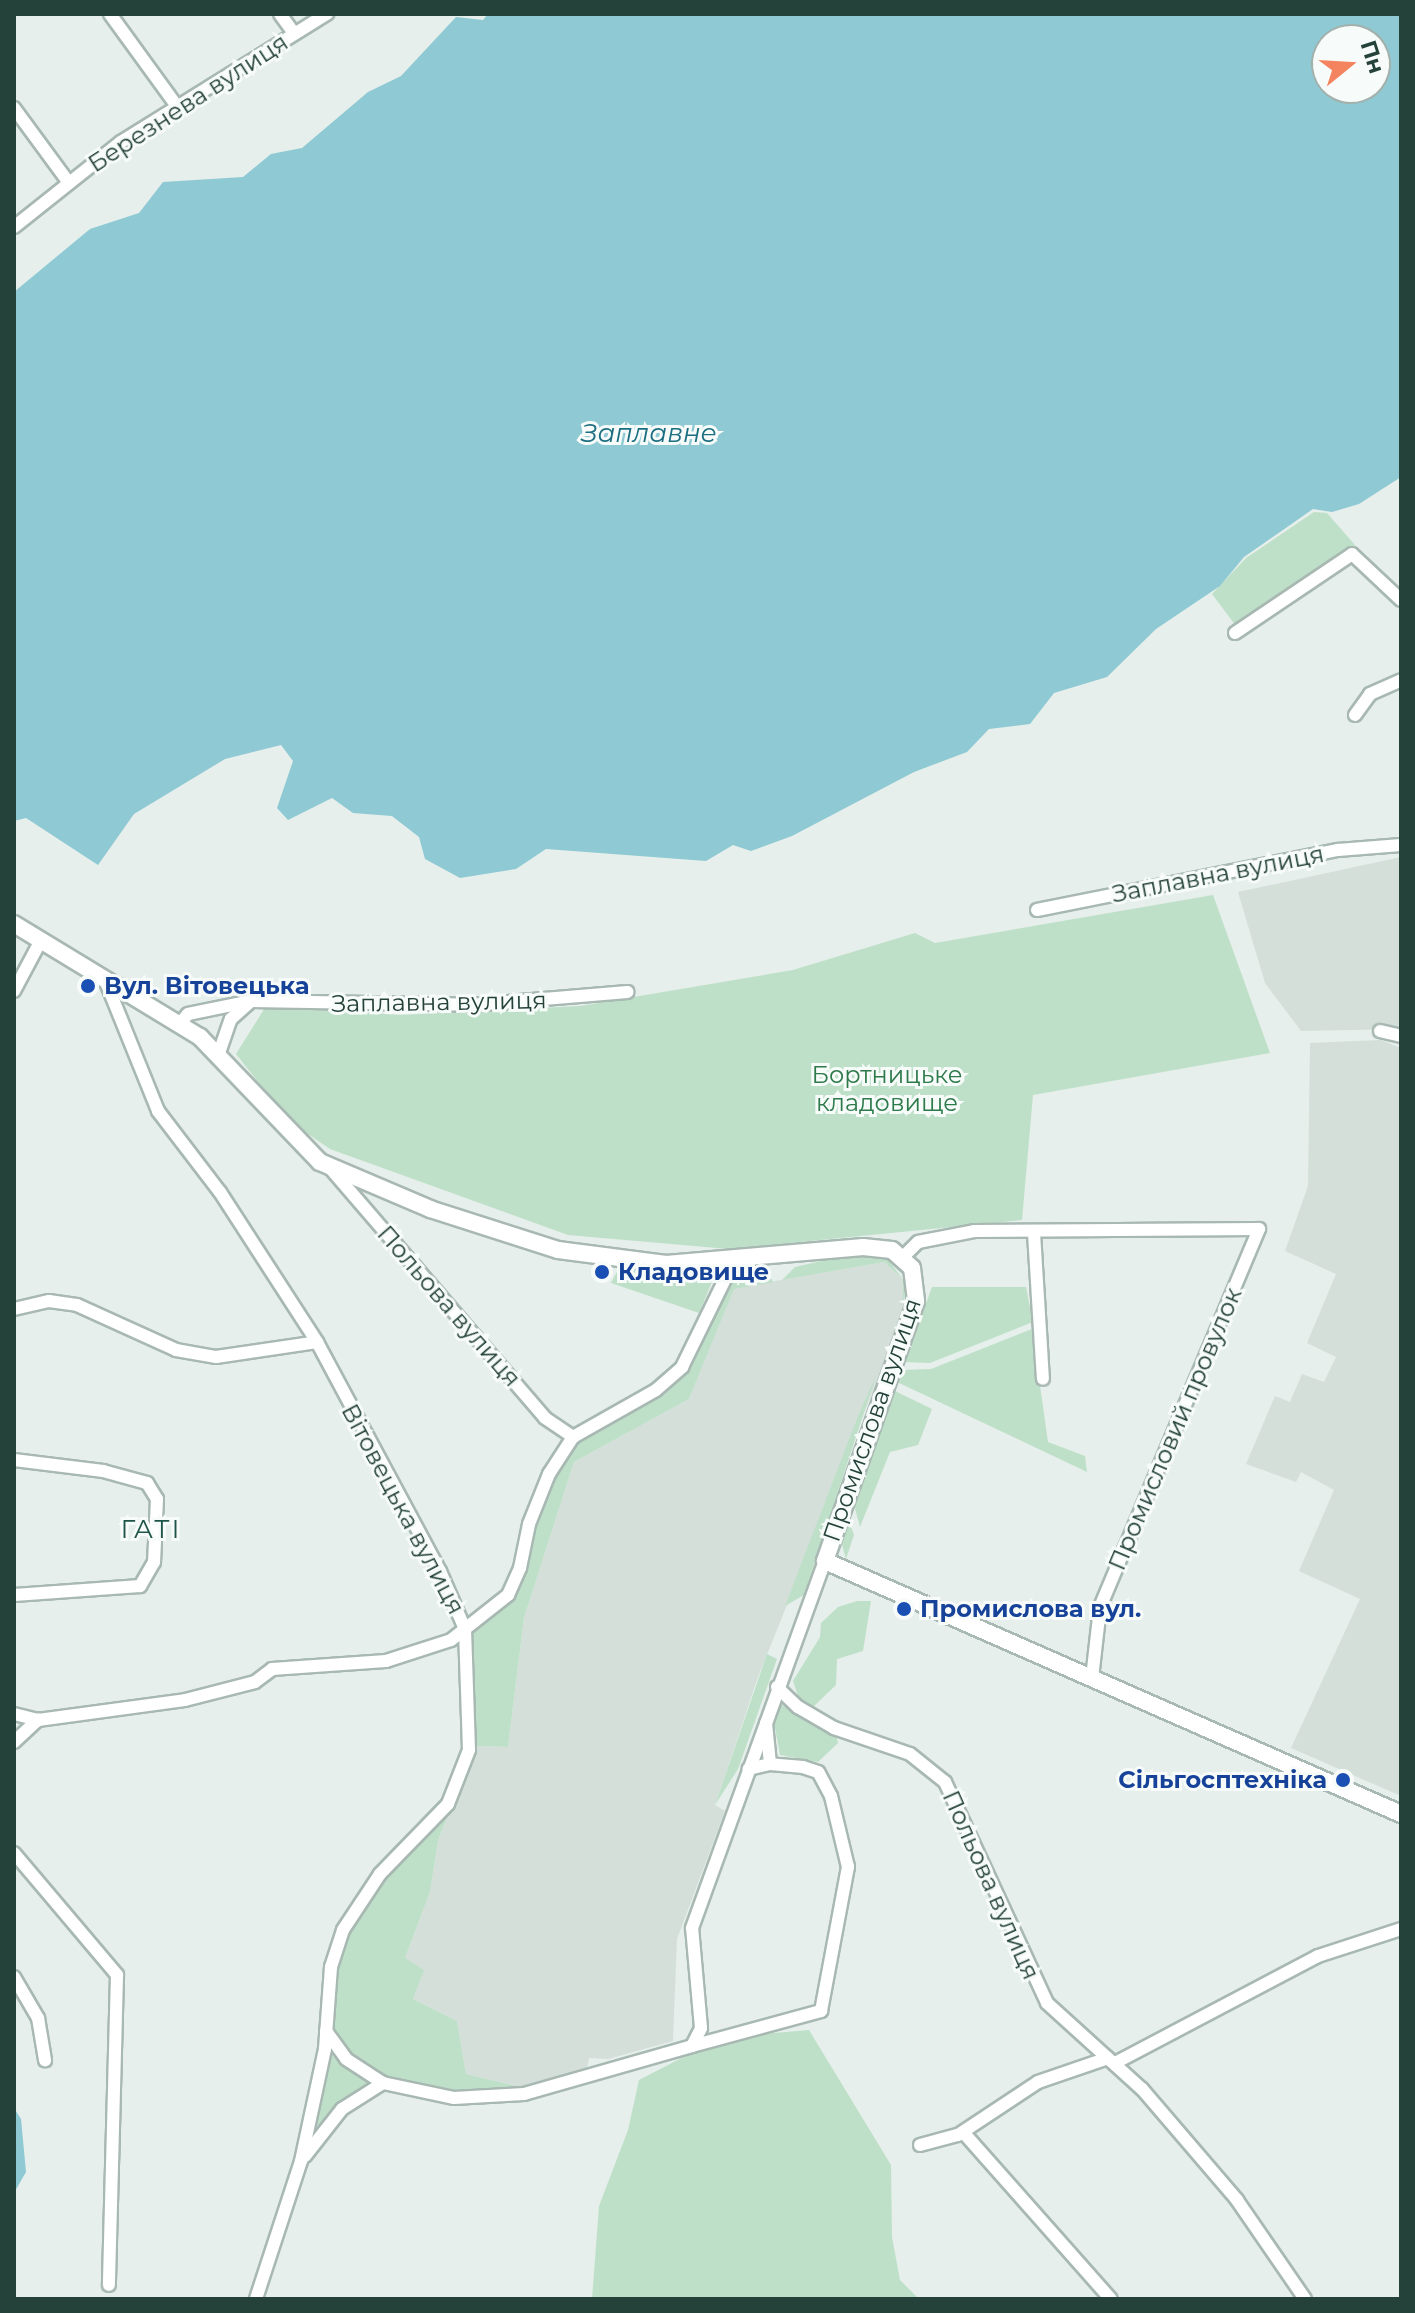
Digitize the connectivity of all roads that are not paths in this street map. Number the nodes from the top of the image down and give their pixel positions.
1 (110, 14) edge
2 (280, 14) edge
3 (327, 14) edge
4 (294, 33) junction
5 (176, 105) junction
6 (14, 108) edge
7 (69, 183) junction
8 (14, 227) edge
9 (1401, 600) edge
10 (1235, 633) dead end
11 (1401, 680) edge
12 (1355, 715) dead end
13 (1401, 845) edge
14 (1037, 910) dead end
15 (14, 924) edge
16 (40, 942) junction
17 (106, 982) junction
18 (14, 991) edge
19 (627, 992) dead end
20 (251, 1001) junction
21 (179, 1025) junction
22 (1380, 1031) dead end
23 (1401, 1036) edge
24 (219, 1053) junction
25 (331, 1169) junction
26 (1034, 1233) junction
27 (903, 1257) junction
28 (735, 1259) junction
29 (14, 1309) edge
30 (317, 1342) junction
31 (1043, 1379) dead end
32 (573, 1437) junction
33 (14, 1460) edge
34 (825, 1561) junction
35 (14, 1595) edge
36 (465, 1629) junction
37 (1092, 1678) junction
38 (777, 1687) junction
39 (14, 1714) edge
40 (38, 1720) junction
41 (766, 1721) junction
42 (14, 1742) edge
43 (770, 1764) junction
44 (749, 1769) junction
45 (1401, 1814) edge
46 (14, 1853) edge
47 (1401, 1929) edge
48 (14, 1977) edge
49 (326, 2031) junction
50 (692, 2046) junction
51 (45, 2060) dead end
52 (1112, 2060) junction
53 (383, 2083) junction
54 (963, 2132) junction
55 (920, 2145) dead end
56 (301, 2161) junction
57 (109, 2285) dead end
58 (256, 2299) edge
59 (1111, 2299) edge
60 (1305, 2299) edge

1 - 5 street
2 - 4 street
3 - 4 street, Березнева вулиця
4 - 5 street, Березнева вулиця
5 - 7 street, Березнева вулиця
6 - 7 street
7 - 8 street, Березнева вулиця
9 - 10 street
11 - 12 street
13 - 14 street, Заплавна вулиця
15 - 16 street
16 - 17 street
16 - 18 street
17 - 21 street
17 - 30 street, Вітовецька вулиця
19 - 20 street, Заплавна вулиця
20 - 21 street, Заплавна вулиця
20 - 24 street
21 - 24 street
22 - 23 street
24 - 25 street
25 - 28 street
25 - 32 street, Польова вулиця
26 - 27 street
26 - 31 street
26 - 37 street, Промисловий провулок
27 - 28 street
27 - 34 street, Промислова вулиця
28 - 32 street
29 - 30 street
30 - 36 street, Вітовецька вулиця
32 - 36 street
33 - 35 street
34 - 37 street, Промислова вулиця
34 - 38 street, Промислова вулиця
36 - 40 street
36 - 49 street, Вітовецька вулиця
37 - 45 street, Промислова вулиця
38 - 41 street, Промислова вулиця
38 - 52 street, Польова вулиця
39 - 40 street
40 - 42 street
41 - 43 street
41 - 44 street, Промислова вулиця
43 - 44 street
43 - 50 street
44 - 50 street, Промислова вулиця
46 - 57 street
47 - 52 street
48 - 51 street
49 - 53 street
49 - 56 street, Вітовецька вулиця
50 - 53 street
52 - 54 street
52 - 60 street, Польова вулиця
53 - 56 street
54 - 55 street
54 - 59 street
56 - 58 street, Вітовецька вулиця

